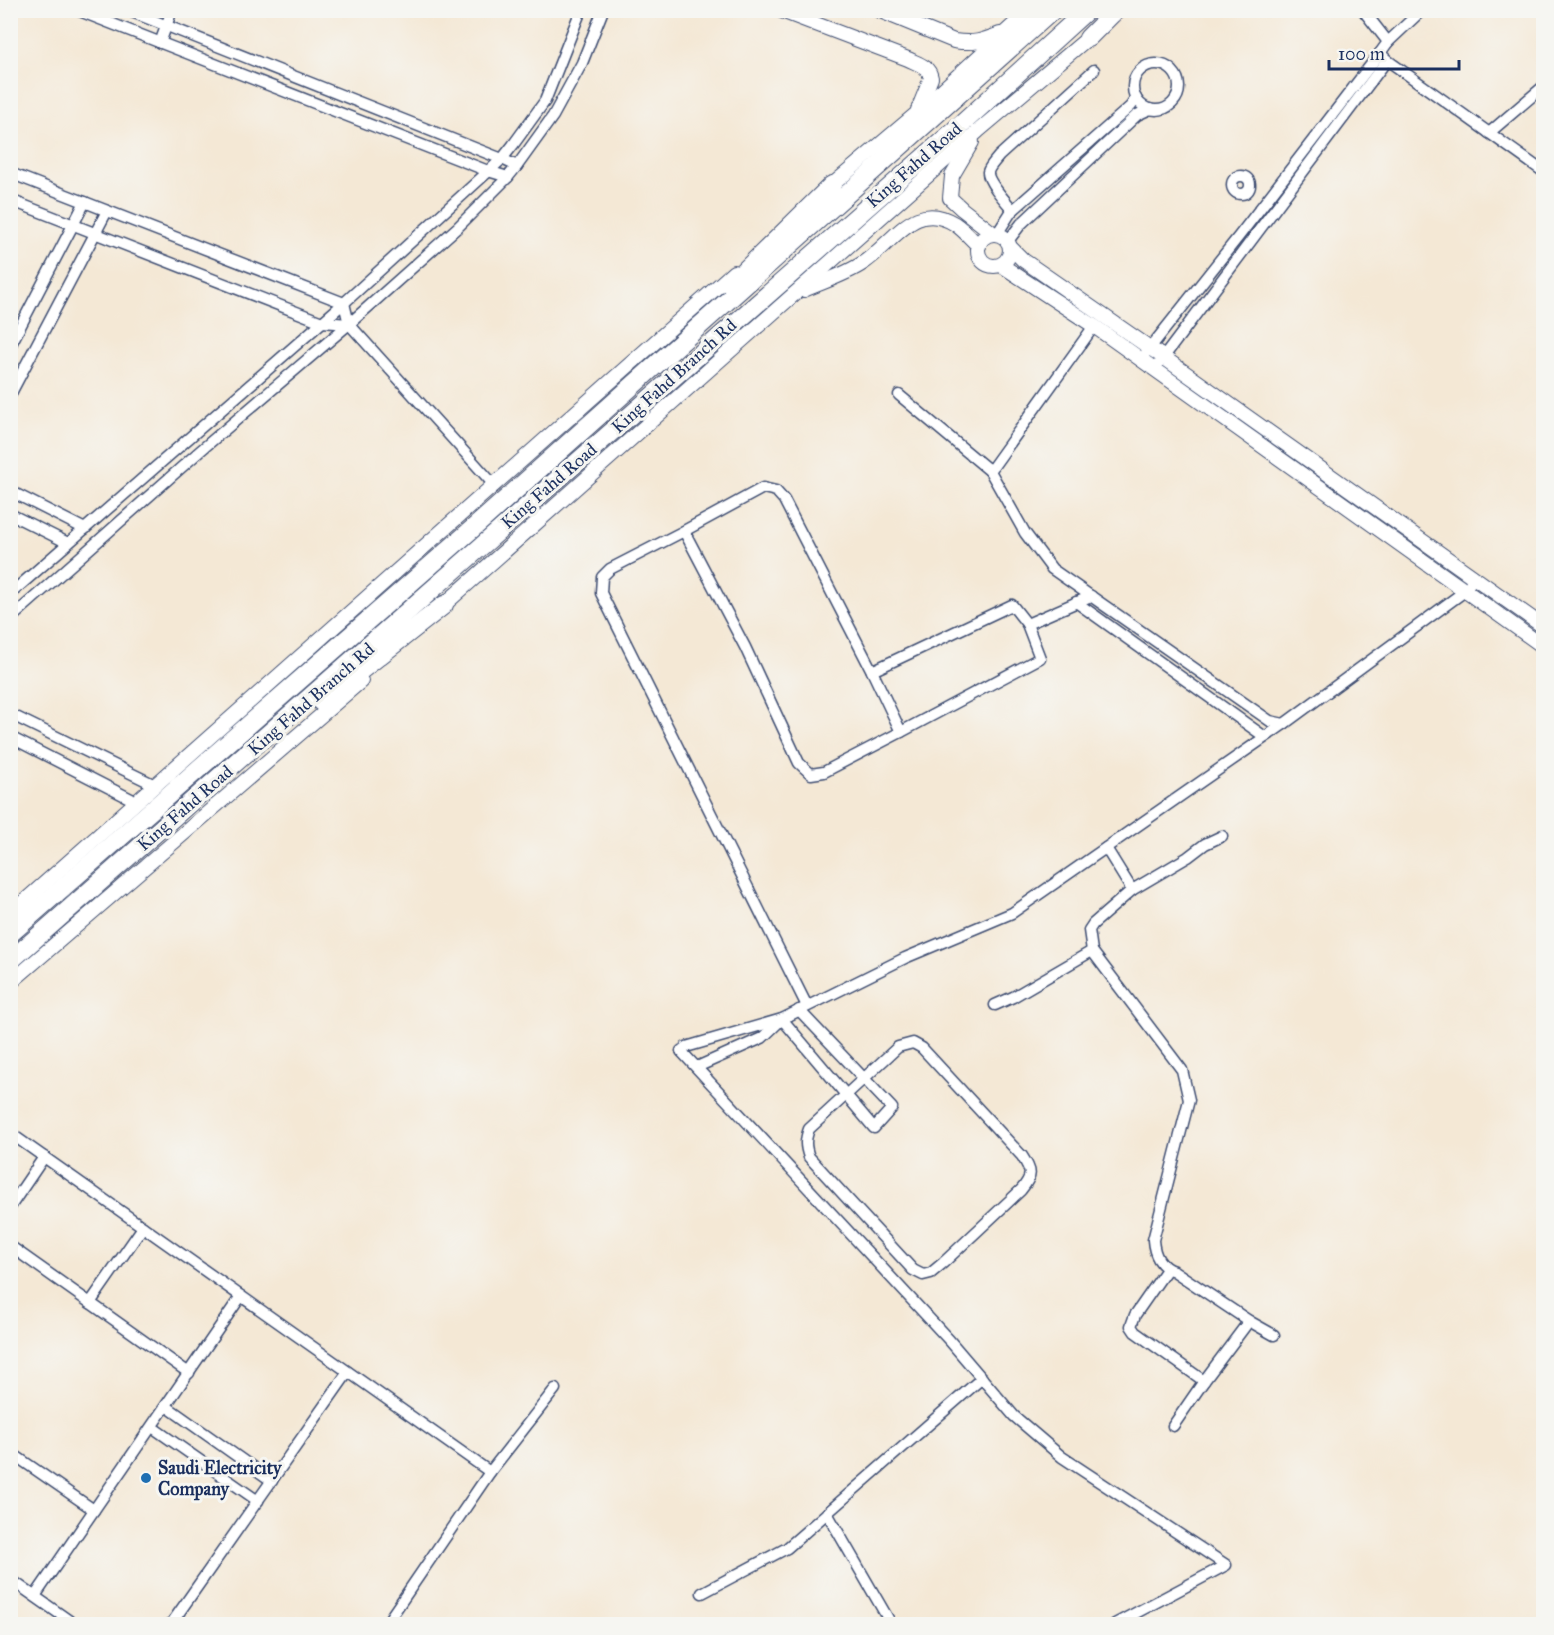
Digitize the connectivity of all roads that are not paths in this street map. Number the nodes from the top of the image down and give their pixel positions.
1 (76, 10) edge
2 (127, 10) edge
3 (172, 10) edge
4 (581, 10) edge
5 (603, 10) edge
6 (779, 10) edge
7 (878, 10) edge
8 (1030, 10) edge
9 (1053, 10) edge
10 (1087, 10) edge
11 (1117, 10) edge
12 (1363, 10) edge
13 (1422, 10) edge
14 (166, 26) junction
15 (1007, 31) junction
16 (1088, 38) joint
17 (1388, 42) junction
18 (160, 43) junction
19 (1383, 56) junction
20 (1094, 70) dead end
21 (1544, 86) edge
22 (1136, 98) junction
23 (1150, 109) junction
24 (916, 114) junction
25 (978, 131) junction
26 (1489, 133) junction
27 (1091, 140) junction
28 (1099, 150) junction
29 (502, 159) junction
30 (517, 166) junction
31 (488, 171) junction
32 (1544, 172) edge
33 (10, 173) edge
34 (507, 177) junction
35 (1041, 184) junction
36 (832, 185) junction
37 (1250, 186) junction
38 (1241, 194) junction
39 (1051, 195) junction
40 (10, 200) edge
41 (85, 202) junction
42 (1015, 208) junction
43 (1267, 209) junction
44 (107, 211) junction
45 (73, 224) junction
46 (95, 233) junction
47 (1002, 239) junction
48 (979, 246) junction
49 (1001, 265) junction
50 (792, 296) junction
51 (344, 303) junction
52 (322, 322) junction
53 (349, 324) junction
54 (1094, 326) junction
55 (10, 346) edge
56 (1150, 347) junction
57 (1163, 357) junction
58 (1140, 360) junction
59 (1154, 370) junction
60 (10, 395) edge
61 (899, 395) dead end
62 (559, 452) junction
63 (990, 471) junction
64 (495, 486) junction
65 (10, 491) edge
66 (10, 514) edge
67 (85, 529) junction
68 (684, 531) junction
69 (68, 543) junction
70 (1474, 577) junction
71 (1465, 591) junction
72 (10, 594) edge
73 (1091, 596) junction
74 (1076, 602) junction
75 (444, 606) junction
76 (10, 619) edge
77 (1028, 624) junction
78 (1544, 627) edge
79 (1544, 647) edge
80 (872, 671) junction
81 (10, 714) edge
82 (1284, 724) junction
83 (900, 732) junction
84 (10, 737) edge
85 (1265, 737) junction
86 (155, 785) junction
87 (137, 802) junction
88 (183, 810) junction
89 (1222, 836) dead end
90 (1106, 848) junction
91 (1132, 890) junction
92 (10, 914) edge
93 (10, 934) edge
94 (1092, 951) junction
95 (10, 961) edge
96 (10, 983) edge
97 (994, 1005) dead end
98 (803, 1008) junction
99 (782, 1019) junction
100 (697, 1067) junction
101 (864, 1078) junction
102 (847, 1095) junction
103 (10, 1133) edge
104 (44, 1157) junction
105 (10, 1207) edge
106 (143, 1227) junction
107 (10, 1246) edge
108 (1167, 1269) junction
109 (241, 1296) junction
110 (90, 1303) junction
111 (1250, 1321) junction
112 (1274, 1335) dead end
113 (348, 1372) junction
114 (189, 1373) junction
115 (982, 1378) junction
116 (1204, 1381) junction
117 (555, 1389) dead end
118 (166, 1406) junction
119 (1173, 1426) dead end
120 (152, 1427) junction
121 (10, 1452) edge
122 (490, 1472) junction
123 (272, 1481) junction
124 (258, 1501) junction
125 (94, 1510) junction
126 (827, 1513) junction
127 (10, 1578) edge
128 (702, 1593) dead end
129 (35, 1596) junction
130 (890, 1622) dead end
131 (74, 1624) edge
132 (171, 1624) edge
133 (386, 1624) edge
134 (1115, 1624) edge

1 - 18 street
2 - 14 street
3 - 14 street
4 - 29 street
5 - 30 street
6 - 24 main road
7 - 15 main road
8 - 15 main road, King Fahd Branch Rd
9 - 62 highway, King Fahd Road
10 - 88 highway, King Fahd Road
11 - 16 highway
12 - 17 street
13 - 17 street
14 - 18 street
14 - 29 street
15 - 24 main road, King Fahd Branch Rd
16 - 25 main road, King Fahd Branch Rd
17 - 19 street
18 - 31 street
19 - 26 street
19 - 43 street
20 - 42 street
21 - 26 street
22 - 23 street
22 - 23 street
22 - 27 street
23 - 28 street
24 - 36 main road, King Fahd Branch Rd
25 - 47 main road
25 - 50 main road, King Fahd Branch Rd
26 - 32 street
27 - 28 street
27 - 35 street
28 - 39 street
29 - 30 street
29 - 31 street
30 - 34 street
31 - 34 street
31 - 51 street
33 - 41 street
34 - 53 street
35 - 39 street
35 - 42 street
36 - 62 highway
36 - 64 main road, King Fahd Branch Rd
37 - 38 street
37 - 38 street
37 - 43 street
38 - 43 street
39 - 47 street
40 - 45 street
41 - 44 street
41 - 45 street
42 - 47 street
43 - 56 street
43 - 57 street
44 - 46 street
44 - 51 street
45 - 46 street
45 - 55 street
46 - 52 street
46 - 60 street
47 - 48 main road
47 - 49 main road
47 - 56 main road
48 - 49 main road
48 - 50 main road
49 - 54 main road
50 - 75 main road, King Fahd Branch Rd
51 - 52 street
51 - 53 street
52 - 53 street
52 - 67 street
53 - 64 street
53 - 76 street
54 - 58 main road
54 - 63 street
56 - 57 main road
56 - 58 street
57 - 59 street
57 - 70 main road
58 - 59 main road
59 - 71 main road
61 - 63 street
62 - 93 highway, King Fahd Road
63 - 73 street
64 - 86 main road, King Fahd Branch Rd
65 - 67 street
66 - 69 street
67 - 69 street
68 - 80 street
68 - 83 street
68 - 98 street
69 - 72 street
70 - 71 street
70 - 78 main road
71 - 79 main road
71 - 82 street
73 - 74 street
73 - 82 street
74 - 77 street
74 - 85 street
75 - 88 highway
75 - 96 main road, King Fahd Branch Rd
77 - 80 street
77 - 83 street
80 - 83 street
81 - 86 street
82 - 85 street
84 - 87 street
85 - 90 street
86 - 87 main road, King Fahd Branch Rd
87 - 92 main road, King Fahd Branch Rd
88 - 95 highway, King Fahd Road
89 - 91 street
90 - 91 street
90 - 98 street
91 - 94 street
94 - 97 street
94 - 108 street
98 - 99 street
98 - 101 street
99 - 100 street
99 - 100 street
99 - 102 street
100 - 115 street
101 - 102 street
101 - 102 street
101 - 102 street
103 - 104 street
104 - 105 street
104 - 106 street
106 - 109 street
106 - 110 street
107 - 110 street
108 - 111 street
108 - 116 street
109 - 113 street
109 - 114 street
110 - 114 street
111 - 112 street
111 - 116 street
113 - 122 street
113 - 123 street
114 - 118 street
115 - 126 street
115 - 134 street
116 - 119 street
117 - 122 street
118 - 120 street
118 - 123 street
120 - 124 street
120 - 125 street
121 - 125 street
122 - 133 street
123 - 124 street
124 - 132 street
125 - 129 street
126 - 128 street
126 - 130 street
127 - 129 street
129 - 131 street

